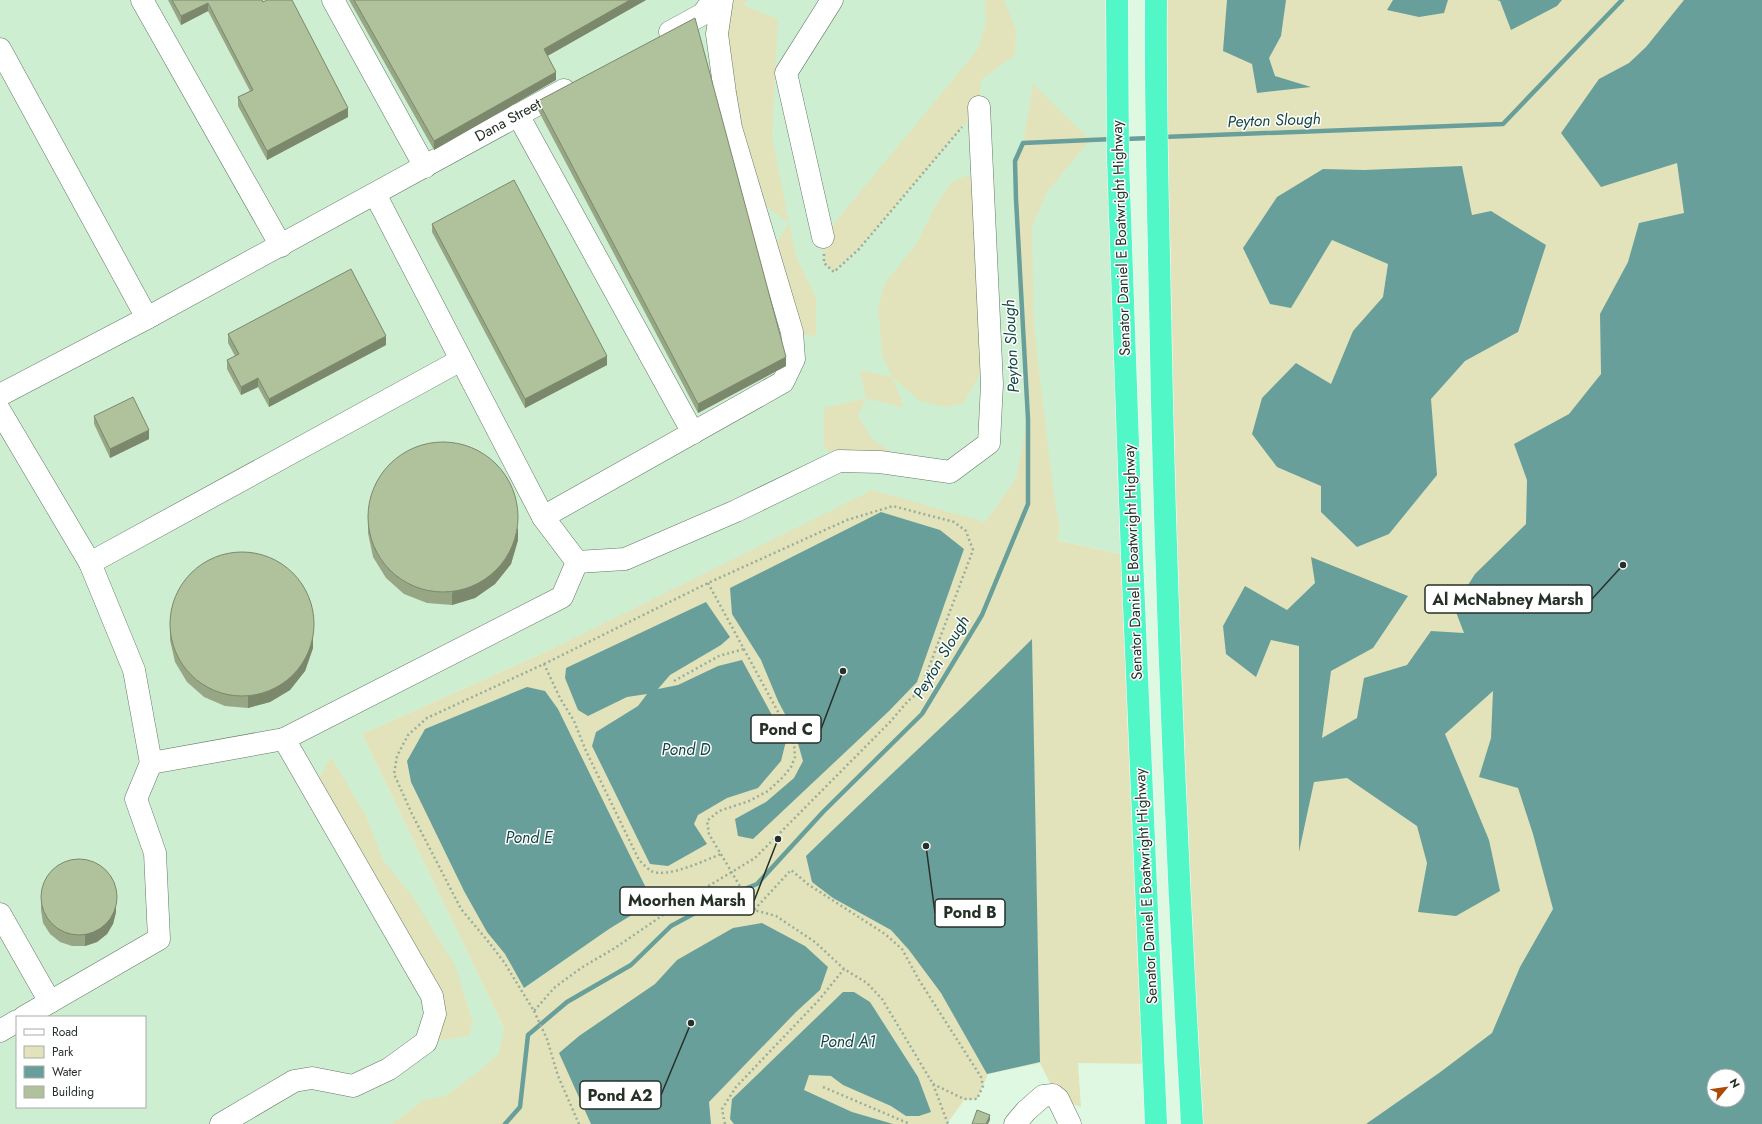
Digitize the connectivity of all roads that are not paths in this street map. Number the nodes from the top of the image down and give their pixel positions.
1 (142, 0) edge
2 (333, 0) edge
3 (713, 0) edge
4 (722, 0) edge
5 (832, 0) edge
6 (1117, 0) edge
7 (1156, 0) edge
8 (655, 40) edge
9 (0, 49) edge
10 (580, 81) edge
11 (979, 107) road end
12 (518, 115) junction
13 (425, 167) junction
14 (375, 194) junction
15 (823, 237) road end
16 (281, 246) junction
17 (147, 318) junction
18 (461, 360) junction
19 (0, 395) edge
20 (0, 411) edge
21 (693, 433) junction
22 (542, 517) junction
23 (577, 562) junction
24 (90, 563) junction
25 (284, 738) junction
26 (151, 763) junction
27 (0, 914) edge
28 (50, 1002) junction
29 (26, 1016) edge
30 (16, 1022) edge
31 (0, 1031) edge
32 (221, 1124) edge
33 (1015, 1124) edge
34 (1070, 1124) edge
35 (1156, 1124) edge
36 (1192, 1124) edge

1 - 16 street
2 - 13 street
3 - 8 street
4 - 21 street
5 - 15 street
6 - 35 highway, Senator Daniel E Boatwright Highway
7 - 36 highway
9 - 17 street
10 - 12 street, Dana Street
11 - 23 street
12 - 13 street, Dana Street
12 - 21 street
13 - 14 street, Dana Street
14 - 16 street, Dana Street
14 - 18 street
16 - 17 street, Dana Street
17 - 19 street, Dana Street
18 - 22 street
18 - 24 street
20 - 24 street
21 - 22 street
22 - 23 street
23 - 25 street
24 - 26 street
25 - 26 street
25 - 32 street
26 - 28 street
27 - 28 street
28 - 29 street
30 - 31 street
33 - 34 street

